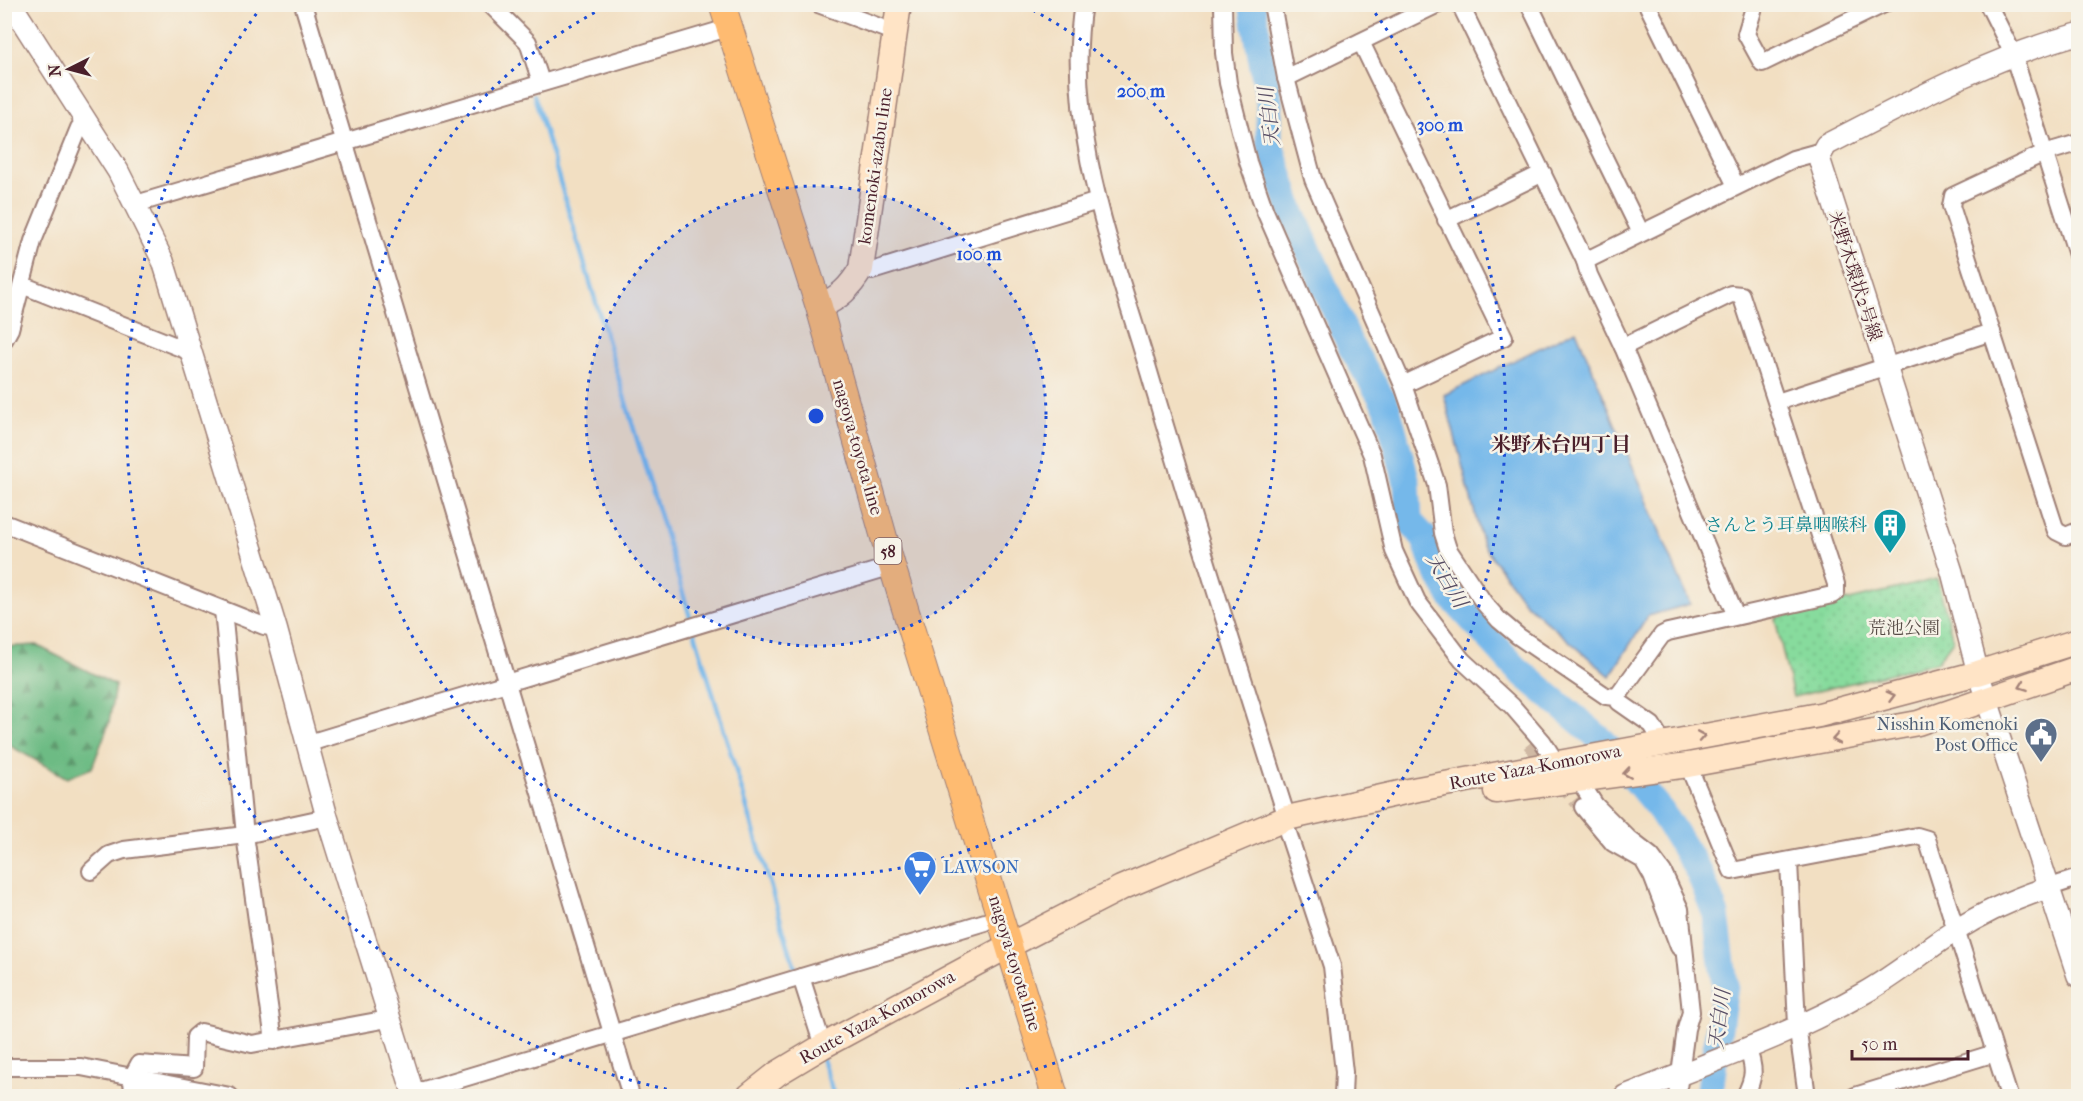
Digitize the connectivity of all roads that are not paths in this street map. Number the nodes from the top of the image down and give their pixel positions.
1 (11, 4) edge
2 (303, 4) edge
3 (490, 4) edge
4 (818, 4) edge
5 (899, 4) edge
6 (1083, 4) edge
7 (1223, 4) edge
8 (1272, 4) edge
9 (1437, 4) edge
10 (1460, 4) edge
11 (1529, 4) edge
12 (1647, 4) edge
13 (1755, 4) edge
14 (1884, 4) edge
15 (1988, 4) edge
16 (1863, 9) edge
17 (726, 16) edge
18 (893, 32) junction
19 (2079, 34) edge
20 (1361, 42) junction
21 (2013, 54) junction
22 (1286, 78) junction
23 (541, 82) junction
24 (86, 120) junction
25 (345, 142) junction
26 (2079, 142) edge
27 (1822, 150) junction
28 (2044, 153) junction
29 (1543, 173) junction
30 (1736, 186) junction
31 (1098, 201) junction
32 (136, 204) junction
33 (1446, 220) junction
34 (1641, 233) junction
35 (2079, 258) edge
36 (1585, 261) junction
37 (861, 269) junction
38 (22, 285) junction
39 (819, 308) junction
40 (1992, 332) junction
41 (4, 340) edge
42 (1623, 347) junction
43 (191, 352) junction
44 (1884, 367) junction
45 (1403, 386) junction
46 (1777, 402) junction
47 (4, 522) edge
48 (2079, 531) edge
49 (892, 566) junction
50 (223, 610) junction
51 (1736, 616) junction
52 (276, 628) junction
53 (2079, 641) edge
54 (1462, 660) junction
55 (2079, 668) edge
56 (1978, 673) junction
57 (506, 684) junction
58 (1617, 697) junction
59 (1987, 700) junction
60 (309, 743) junction
61 (1530, 743) tunnel mouth
62 (1653, 745) junction
63 (1557, 764) junction
64 (1677, 766) junction
65 (1583, 779) junction
66 (1582, 807) tunnel mouth
67 (327, 817) junction
68 (1288, 825) junction
69 (245, 835) junction
70 (1789, 862) junction
71 (91, 871) dead end
72 (2079, 878) edge
73 (2050, 887) junction
74 (985, 922) dead end
75 (1956, 930) junction
76 (1010, 945) junction
77 (1685, 962) junction
78 (2079, 976) edge
79 (801, 977) junction
80 (388, 1019) junction
81 (1797, 1025) junction
82 (612, 1035) junction
83 (273, 1041) junction
84 (823, 1046) junction
85 (1743, 1048) junction
86 (1995, 1053) junction
87 (4, 1066) edge
88 (1678, 1075) junction
89 (132, 1077) junction
90 (1904, 1090) edge
91 (414, 1095) edge
92 (133, 1096) edge
93 (230, 1096) edge
94 (631, 1096) edge
95 (749, 1096) edge
96 (1055, 1096) edge
97 (1343, 1096) edge
98 (1625, 1096) edge
99 (1677, 1096) edge
100 (1744, 1096) edge
101 (1807, 1096) edge
102 (1855, 1096) edge
103 (2009, 1096) edge

1 - 24 street
2 - 25 street
3 - 23 street
4 - 18 street
5 - 18 main road, komenoki-azabu line
6 - 31 street
7 - 54 street
8 - 22 street
9 - 20 street
10 - 29 street
11 - 34 street
12 - 30 street
13 - 16 street
14 - 16 street
15 - 21 street
17 - 23 street
17 - 39 main road, nagoya-toyota line / 58
18 - 37 main road, komenoki-azabu line
19 - 21 street
20 - 22 street
20 - 33 street
21 - 27 street
21 - 28 street
22 - 45 street
23 - 25 street
24 - 32 street
24 - 38 street
25 - 32 street
25 - 57 street
26 - 28 street
27 - 30 street
27 - 44 street, 米野木環状2号線
28 - 35 street
28 - 40 street
29 - 33 street
29 - 36 street
30 - 34 street
31 - 37 street
31 - 68 street
32 - 43 street
33 - 45 street
34 - 36 street
36 - 42 street
37 - 39 main road, komenoki-azabu line
38 - 41 street
38 - 43 street
39 - 49 main road, nagoya-toyota line / 58
40 - 44 street
40 - 48 street
42 - 46 street
42 - 51 street
43 - 52 street
44 - 46 street
44 - 56 street, 米野木環状2号線
45 - 58 street
46 - 51 street
47 - 50 street
49 - 57 street
49 - 76 main road, nagoya-toyota line / 58
50 - 52 street
50 - 69 street
51 - 58 street
52 - 60 street
53 - 56 main road, Route Yaza-Komorowa
54 - 61 street
54 - 63 street
55 -> 59 main road, Route Yaza-Komorowa
56 - 59 street, 米野木環状2号線
62 -> 56 main road, Route Yaza-Komorowa
57 - 60 street
57 - 82 street
58 - 62 street
59 -> 64 main road, Route Yaza-Komorowa
59 - 73 street, 米野木環状2号線
60 - 67 street
62 - 63 main road, Route Yaza-Komorowa
63 - 68 main road, Route Yaza-Komorowa
64 -> 65 main road, Route Yaza-Komorowa
64 - 70 street
65 - 68 main road, Route Yaza-Komorowa
65 - 77 street
66 - 77 street
67 - 69 street
67 - 80 street
68 - 76 main road, Route Yaza-Komorowa
68 - 97 street
69 - 71 street
69 - 83 street
70 - 75 street
70 - 81 street
72 - 73 street
73 - 75 street
73 - 78 street, 米野木環状2号線
74 - 79 street
75 - 81 street
75 - 86 street
76 - 84 main road, Route Yaza-Komorowa
76 - 96 main road, nagoya-toyota line / 58
77 - 88 street
79 - 82 street
79 - 84 street
80 - 83 street
80 - 91 street
81 - 85 street
81 - 101 street
82 - 91 street
82 - 94 street
83 - 89 street
84 - 95 main road, Route Yaza-Komorowa
85 - 88 street
85 - 100 street
86 - 90 street
86 - 103 street
87 - 89 street
88 - 98 street
88 - 99 street
89 - 92 street
89 - 93 street
90 - 102 street

